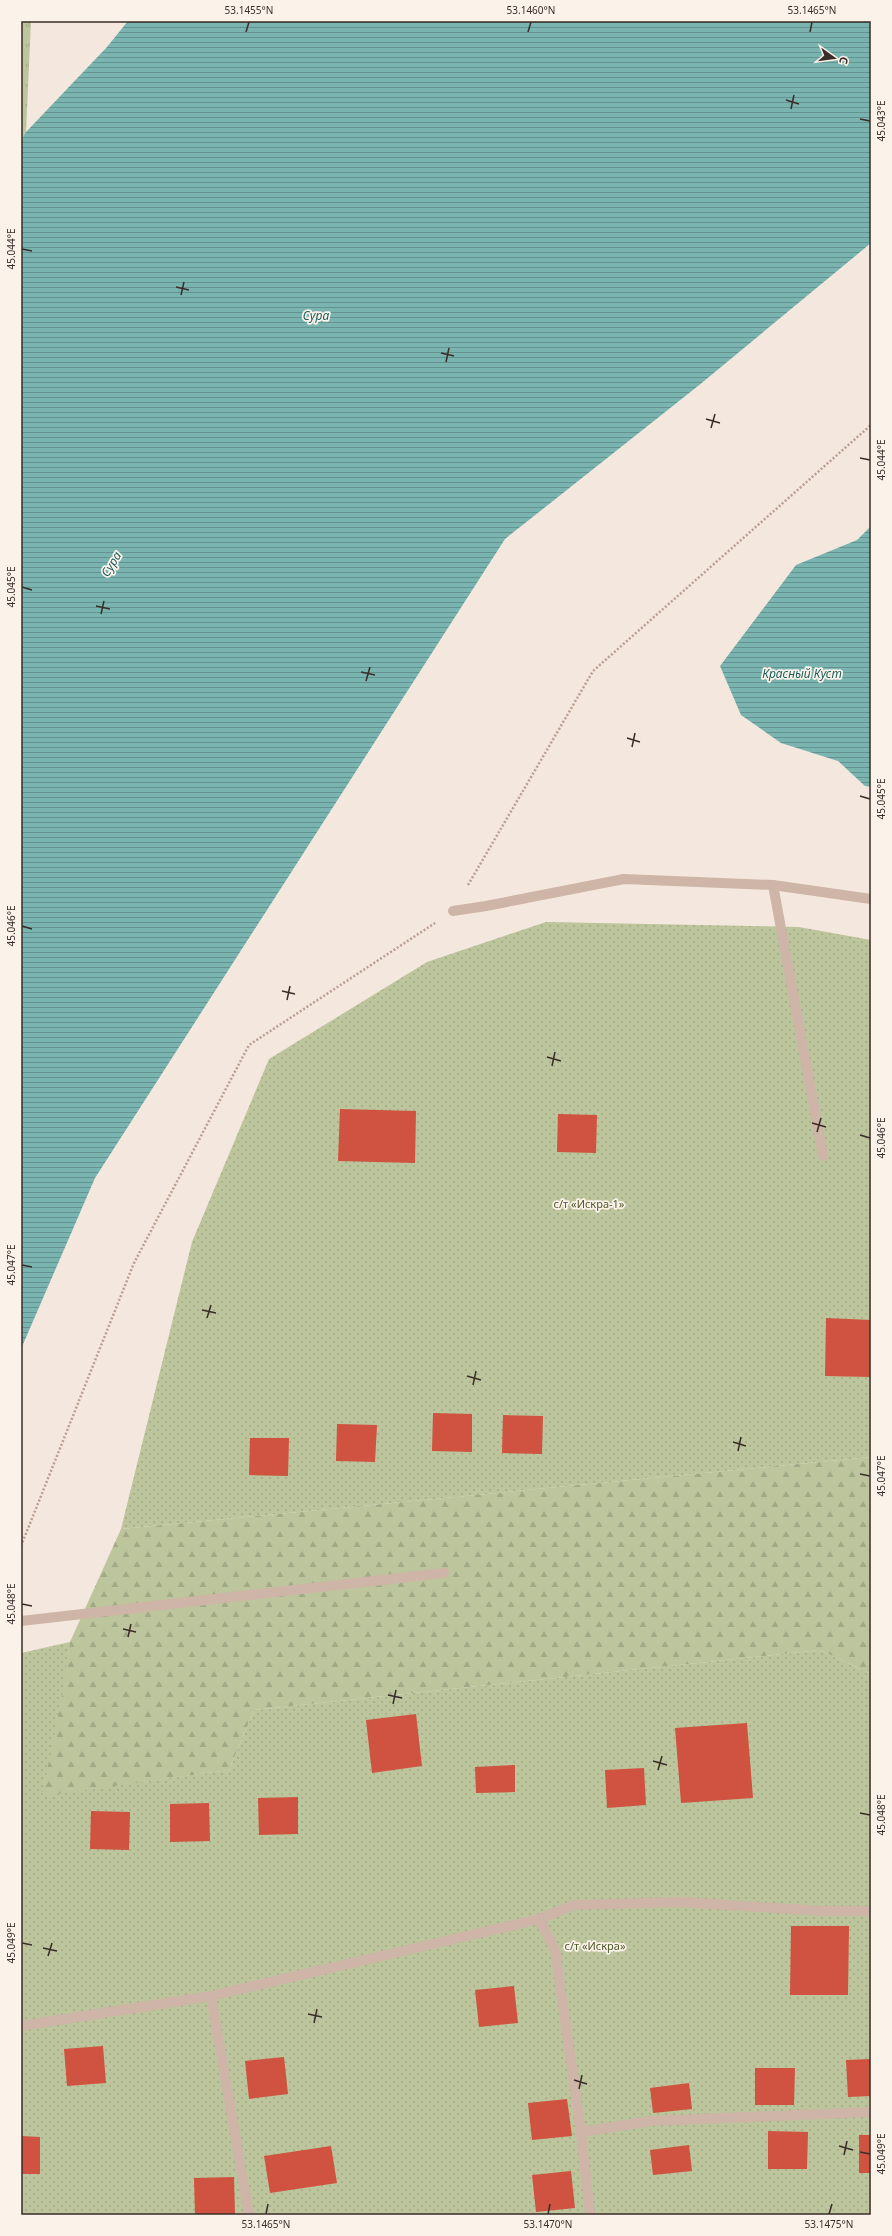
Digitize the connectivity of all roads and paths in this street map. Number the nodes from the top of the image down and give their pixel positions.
1 (871, 425) edge
2 (773, 885) junction
3 (871, 899) edge
4 (453, 911) junction
5 (823, 1156) dead end
6 (21, 1546) edge
7 (444, 1573) dead end
8 (21, 1621) edge
9 (871, 1911) edge
10 (539, 1919) junction
11 (211, 1996) junction
12 (21, 2026) edge
13 (871, 2112) edge
14 (581, 2132) junction
15 (249, 2215) edge
16 (590, 2215) edge

1 - 4 path
2 - 3 street
2 - 4 street
2 - 5 street
4 - 6 path
7 - 8 street
9 - 10 street
10 - 11 street
10 - 14 street
11 - 12 street
11 - 15 street
13 - 14 street
14 - 16 street

